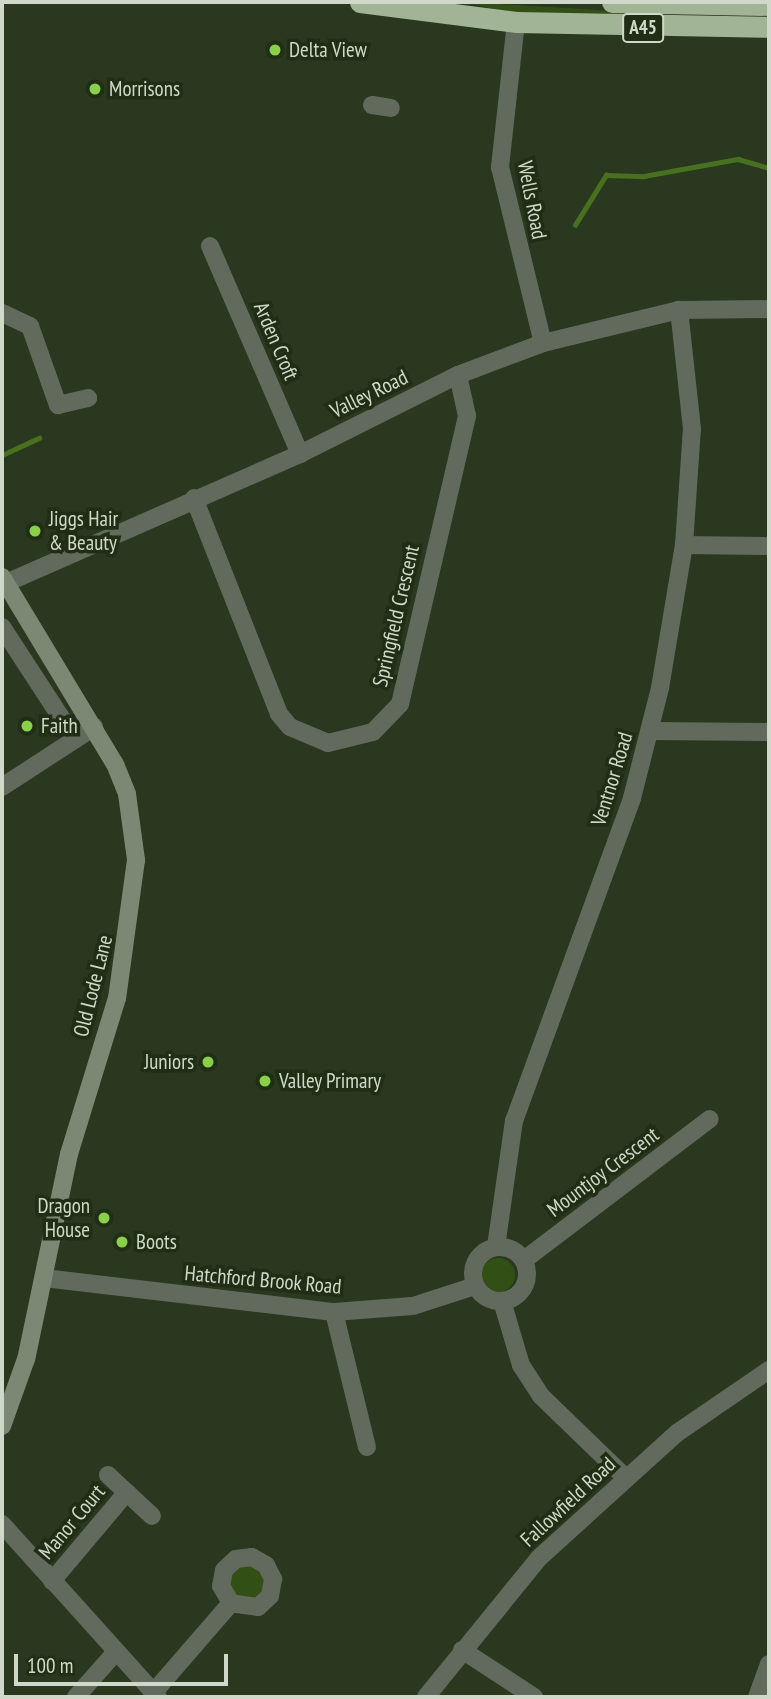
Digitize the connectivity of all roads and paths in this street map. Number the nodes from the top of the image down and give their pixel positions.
1 (360, 2) edge
2 (612, 2) edge
3 (645, 3) edge
4 (766, 4) edge
5 (516, 22) junction
6 (769, 27) edge
7 (372, 106) dead end
8 (391, 108) dead end
9 (210, 246) dead end
10 (769, 309) edge
11 (679, 310) junction
12 (2, 313) edge
13 (543, 343) junction
14 (458, 375) junction
15 (88, 398) dead end
16 (300, 454) junction
17 (194, 498) junction
18 (684, 545) junction
19 (769, 546) edge
20 (3, 579) edge
21 (2, 627) edge
22 (94, 727) junction
23 (651, 731) junction
24 (769, 732) edge
25 (75, 739) junction
26 (2, 787) edge
27 (710, 1119) dead end
28 (496, 1247) junction
29 (524, 1260) junction
30 (44, 1278) junction
31 (475, 1286) junction
32 (502, 1301) junction
33 (334, 1312) junction
34 (769, 1370) edge
35 (2, 1426) edge
36 (367, 1447) dead end
37 (108, 1475) dead end
38 (625, 1478) junction
39 (127, 1492) junction
40 (152, 1516) dead end
41 (2, 1524) edge
42 (52, 1581) junction
43 (231, 1603) dead end
44 (463, 1650) junction
45 (114, 1654) junction
46 (769, 1664) edge
47 (155, 1695) edge
48 (76, 1697) edge
49 (426, 1697) edge
50 (534, 1697) edge
51 (757, 1697) edge

1 - 5 highway, A45
2 - 3 highway, A45
3 - 4 highway, A45
5 - 6 highway, A45
5 - 13 street, Wells Road
7 - 8 street
9 - 16 street, Arden Croft
10 - 11 street, Valley Road
11 - 13 street, Valley Road
11 - 18 street, Ventnor Road
12 - 15 street
13 - 14 street, Valley Road
14 - 16 street, Valley Road
14 - 17 street, Springfield Crescent
16 - 17 street, Valley Road
17 - 20 street, Valley Road
18 - 19 street
18 - 23 street, Ventnor Road
20 - 22 street, Old Lode Lane
21 - 25 street
22 - 25 street
22 - 30 street, Old Lode Lane
23 - 24 street
23 - 28 street, Ventnor Road
25 - 26 street
27 - 29 street, Mountjoy Crescent
28 - 29 street
28 - 31 street
29 - 32 street
30 - 33 street, Hatchford Brook Road
30 - 35 street, Old Lode Lane
31 - 32 street
31 - 33 street, Hatchford Brook Road
32 - 38 street
33 - 36 street
34 - 38 street, Fallowfield Road
37 - 39 street, Manor Court
38 - 44 street, Fallowfield Road
39 - 40 street, Manor Court
39 - 42 street, Manor Court
41 - 42 street
42 - 45 street
43 - 47 street
44 - 49 street, Fallowfield Road
44 - 50 street
45 - 47 street
45 - 48 street
46 - 51 street

